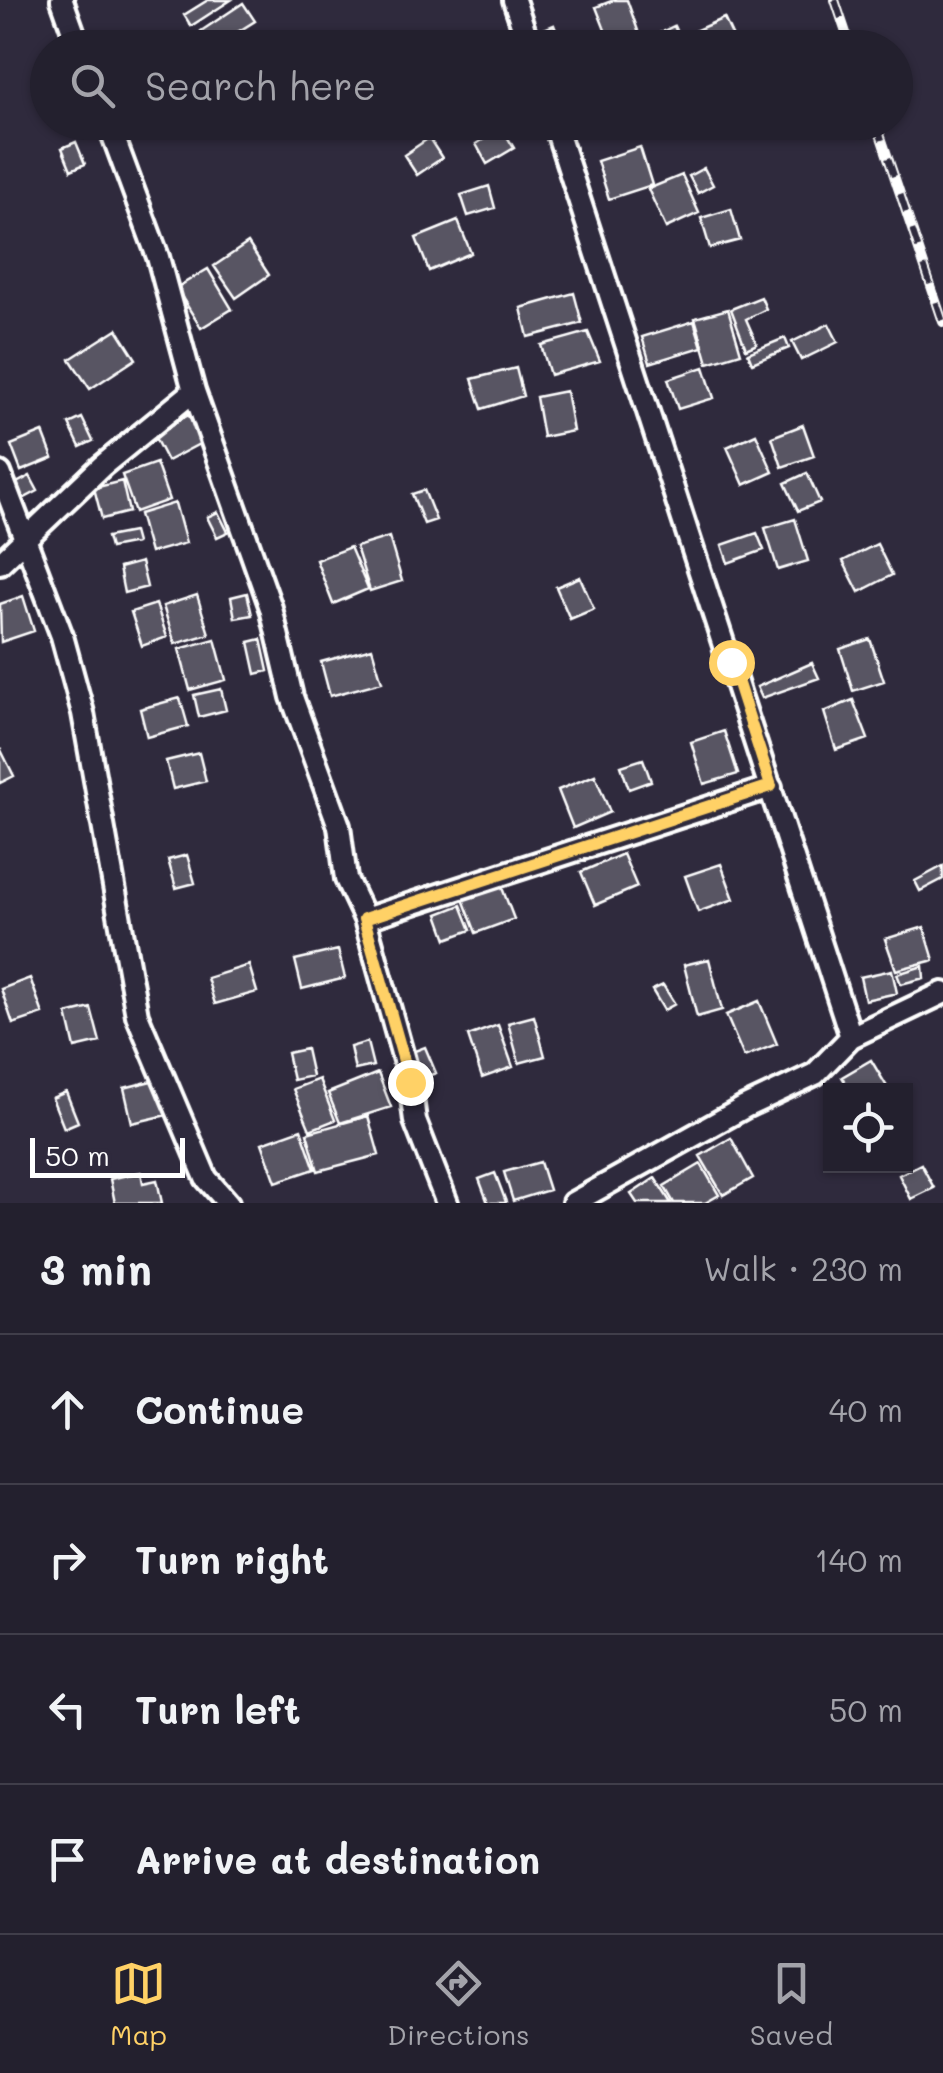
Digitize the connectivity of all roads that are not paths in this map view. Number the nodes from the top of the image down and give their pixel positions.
1 (62, 0) edge
2 (514, 0) edge
3 (73, 30) edge
4 (524, 30) edge
5 (115, 140) edge
6 (560, 140) edge
7 (194, 391) junction
8 (0, 474) edge
9 (24, 540) junction
10 (0, 563) edge
11 (771, 786) junction
12 (364, 919) junction
13 (943, 992) edge
14 (852, 1037) junction
15 (228, 1203) edge
16 (446, 1203) edge
17 (573, 1203) edge

1 - 3 street
2 - 4 street
5 - 7 street
6 - 11 street
7 - 9 street
7 - 12 street
8 - 9 street
9 - 10 street
9 - 15 street
11 - 12 street
11 - 14 street
12 - 16 street
13 - 14 street
14 - 17 street

